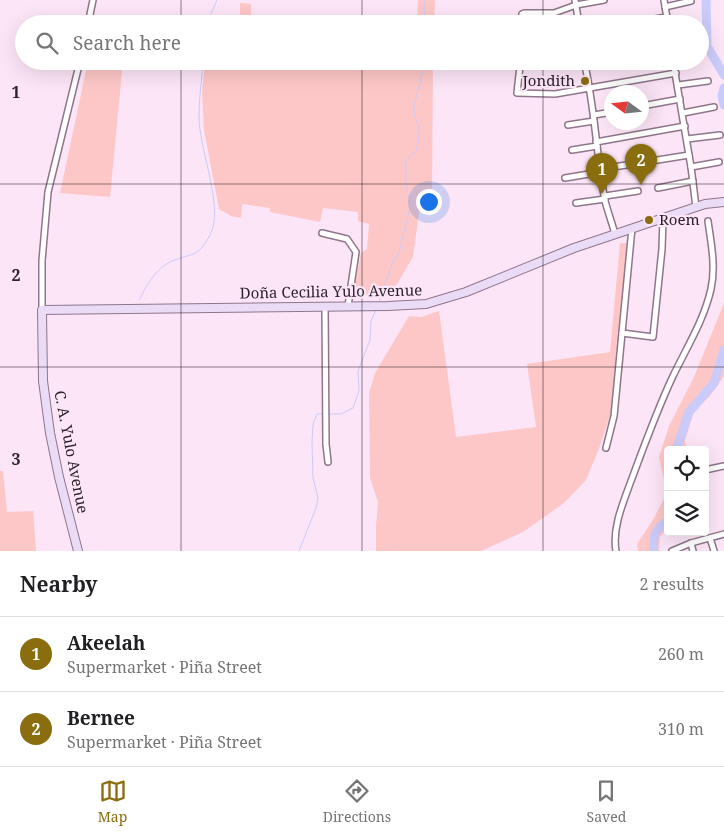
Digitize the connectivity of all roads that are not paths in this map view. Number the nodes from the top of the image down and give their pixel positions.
1 (93, 0) edge
2 (604, 0) edge
3 (664, 0) edge
4 (691, 1) dead end
5 (575, 2) edge
6 (665, 7) junction
7 (90, 15) edge
8 (522, 15) edge
9 (577, 15) edge
10 (667, 15) edge
11 (78, 70) edge
12 (519, 70) edge
13 (586, 70) edge
14 (675, 70) edge
15 (676, 74) junction
16 (708, 81) dead end
17 (678, 85) junction
18 (590, 88) junction
19 (680, 99) junction
20 (649, 105) edge
21 (714, 107) dead end
22 (682, 113) junction
23 (604, 115) edge
24 (594, 118) junction
25 (568, 125) dead end
26 (685, 126) junction
27 (720, 135) dead end
28 (687, 139) junction
29 (597, 144) junction
30 (572, 150) dead end
31 (689, 155) junction
32 (719, 162) dead end
33 (692, 167) junction
34 (601, 171) junction
35 (565, 178) dead end
36 (693, 181) junction
37 (658, 188) dead end
38 (638, 191) dead end
39 (605, 197) junction
40 (724, 202) edge
41 (576, 203) dead end
42 (696, 207) junction
43 (663, 219) junction
44 (708, 221) dead end
45 (632, 228) junction
46 (322, 233) dead end
47 (613, 235) junction
48 (325, 306) junction
49 (348, 306) junction
50 (42, 310) junction
51 (622, 333) junction
52 (606, 448) dead end
53 (328, 462) dead end
54 (724, 466) edge
55 (709, 469) edge
56 (724, 534) edge
57 (710, 538) junction
58 (691, 543) junction
59 (78, 551) edge
60 (616, 551) edge
61 (672, 551) edge
62 (693, 551) edge
63 (714, 551) edge

1 - 7 street
2 - 5 street
3 - 6 street
4 - 6 street
5 - 8 street
5 - 9 street
6 - 10 street
11 - 50 street, C. A. Yulo Avenue
12 - 18 street
13 - 18 street
14 - 15 street
15 - 17 street
15 - 18 street
16 - 17 street
17 - 19 street
18 - 24 street
19 - 20 street
19 - 22 street
21 - 22 street
22 - 26 street
23 - 24 street
24 - 25 street
24 - 29 street
26 - 28 street
26 - 29 street
27 - 28 street
28 - 31 street
29 - 30 street
29 - 34 street
31 - 33 street
31 - 34 street
32 - 33 street
33 - 36 street
34 - 35 street
34 - 39 street
36 - 37 street
36 - 42 street
38 - 39 street
39 - 41 street
39 - 47 street
40 - 42 main road, Doña Cecilia Yulo Avenue
42 - 43 main road, Doña Cecilia Yulo Avenue
43 - 45 main road, Doña Cecilia Yulo Avenue
43 - 51 street
44 - 60 street
45 - 47 main road, Doña Cecilia Yulo Avenue
45 - 51 street
46 - 49 street
47 - 49 main road, Doña Cecilia Yulo Avenue
48 - 49 main road, Doña Cecilia Yulo Avenue
48 - 50 main road, Doña Cecilia Yulo Avenue
48 - 53 street
50 - 59 main road, C. A. Yulo Avenue
51 - 52 street
54 - 55 street
56 - 57 street
57 - 58 street
57 - 63 street
58 - 61 street
58 - 62 street

